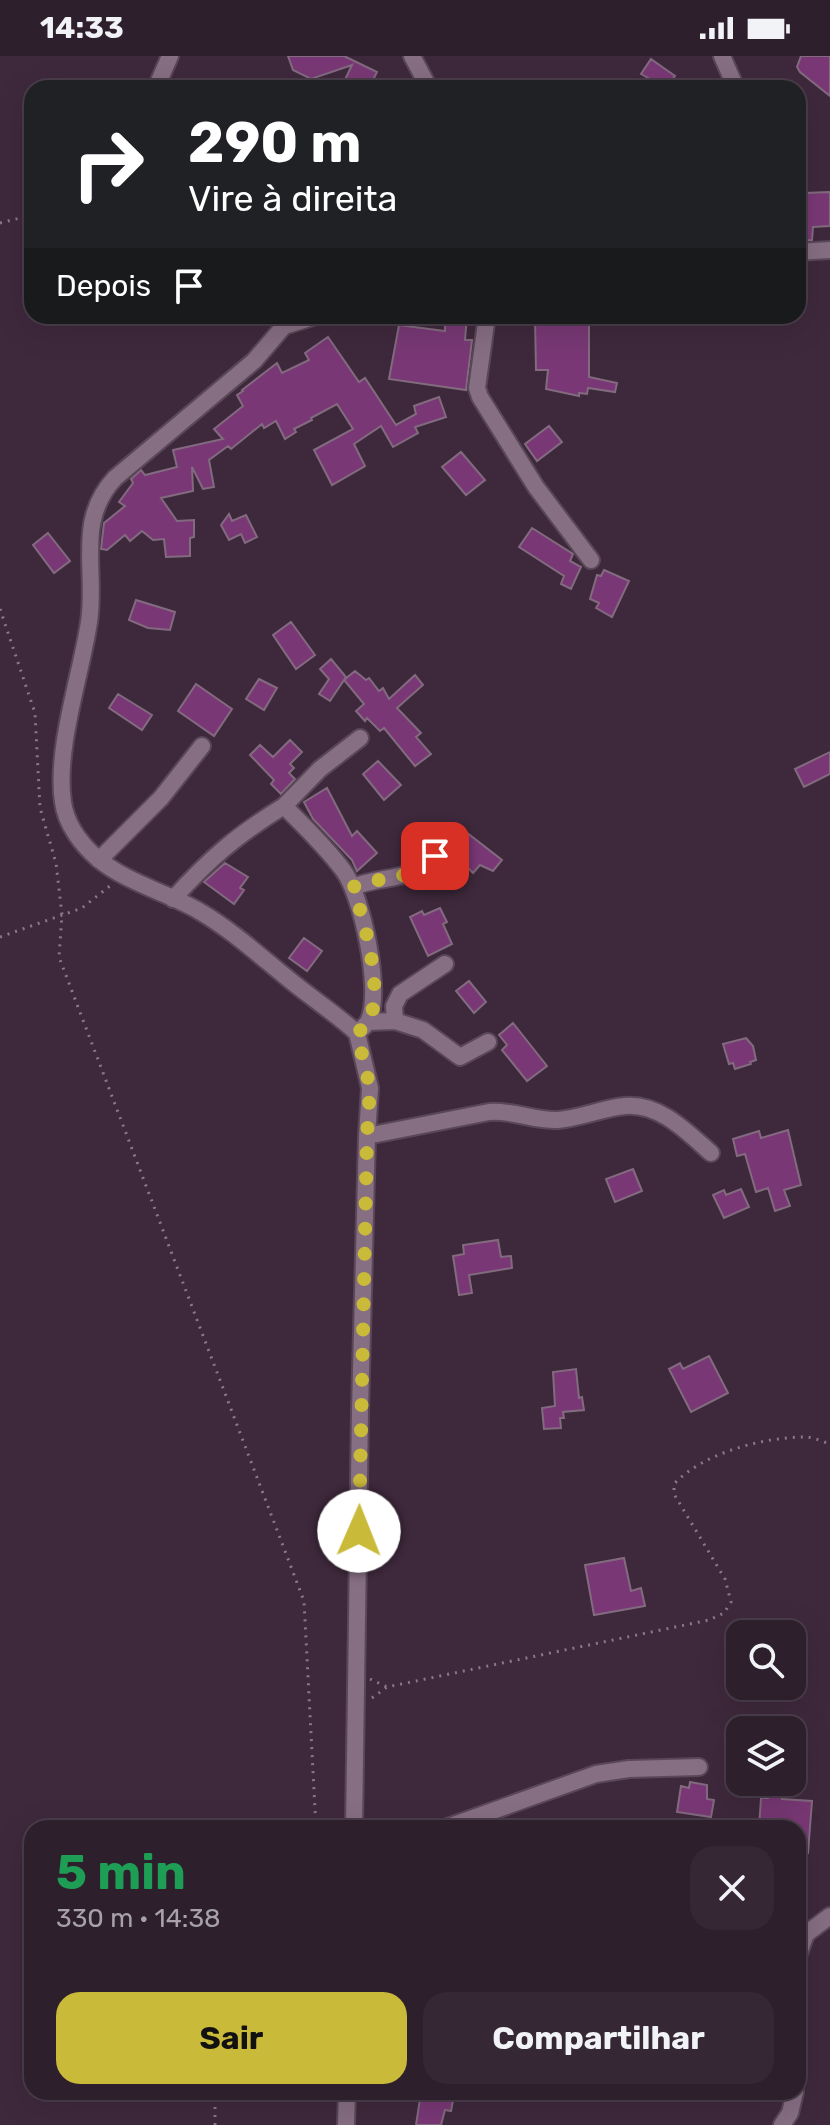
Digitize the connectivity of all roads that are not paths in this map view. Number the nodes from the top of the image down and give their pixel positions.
1 (170, 56) edge
2 (412, 56) edge
3 (722, 56) edge
4 (160, 80) edge
5 (425, 80) edge
6 (732, 80) edge
7 (830, 250) edge
8 (806, 252) edge
9 (279, 324) edge
10 (486, 324) edge
11 (591, 560) dead end
12 (360, 738) dead end
13 (202, 746) dead end
14 (284, 806) junction
15 (435, 856) dead end
16 (99, 860) junction
17 (353, 887) junction
18 (173, 899) junction
19 (445, 964) dead end
20 (395, 1021) junction
21 (363, 1028) junction
22 (488, 1042) dead end
23 (367, 1136) junction
24 (711, 1153) dead end
25 (699, 1767) dead end
26 (354, 1820) edge
27 (467, 1820) edge
28 (830, 1916) edge
29 (806, 1928) edge
30 (347, 2100) edge
31 (793, 2100) edge
32 (346, 2125) edge
33 (782, 2125) edge

1 - 4 street
2 - 5 street
3 - 6 street
7 - 8 street
9 - 16 street
10 - 11 street
12 - 14 street
13 - 16 street
14 - 17 street
14 - 18 street
15 - 17 street
16 - 18 street
17 - 21 street
18 - 21 street
19 - 20 street
20 - 21 street
20 - 22 street
21 - 23 street
23 - 24 street
23 - 26 street
25 - 27 street
28 - 29 street
30 - 32 street
31 - 33 street

